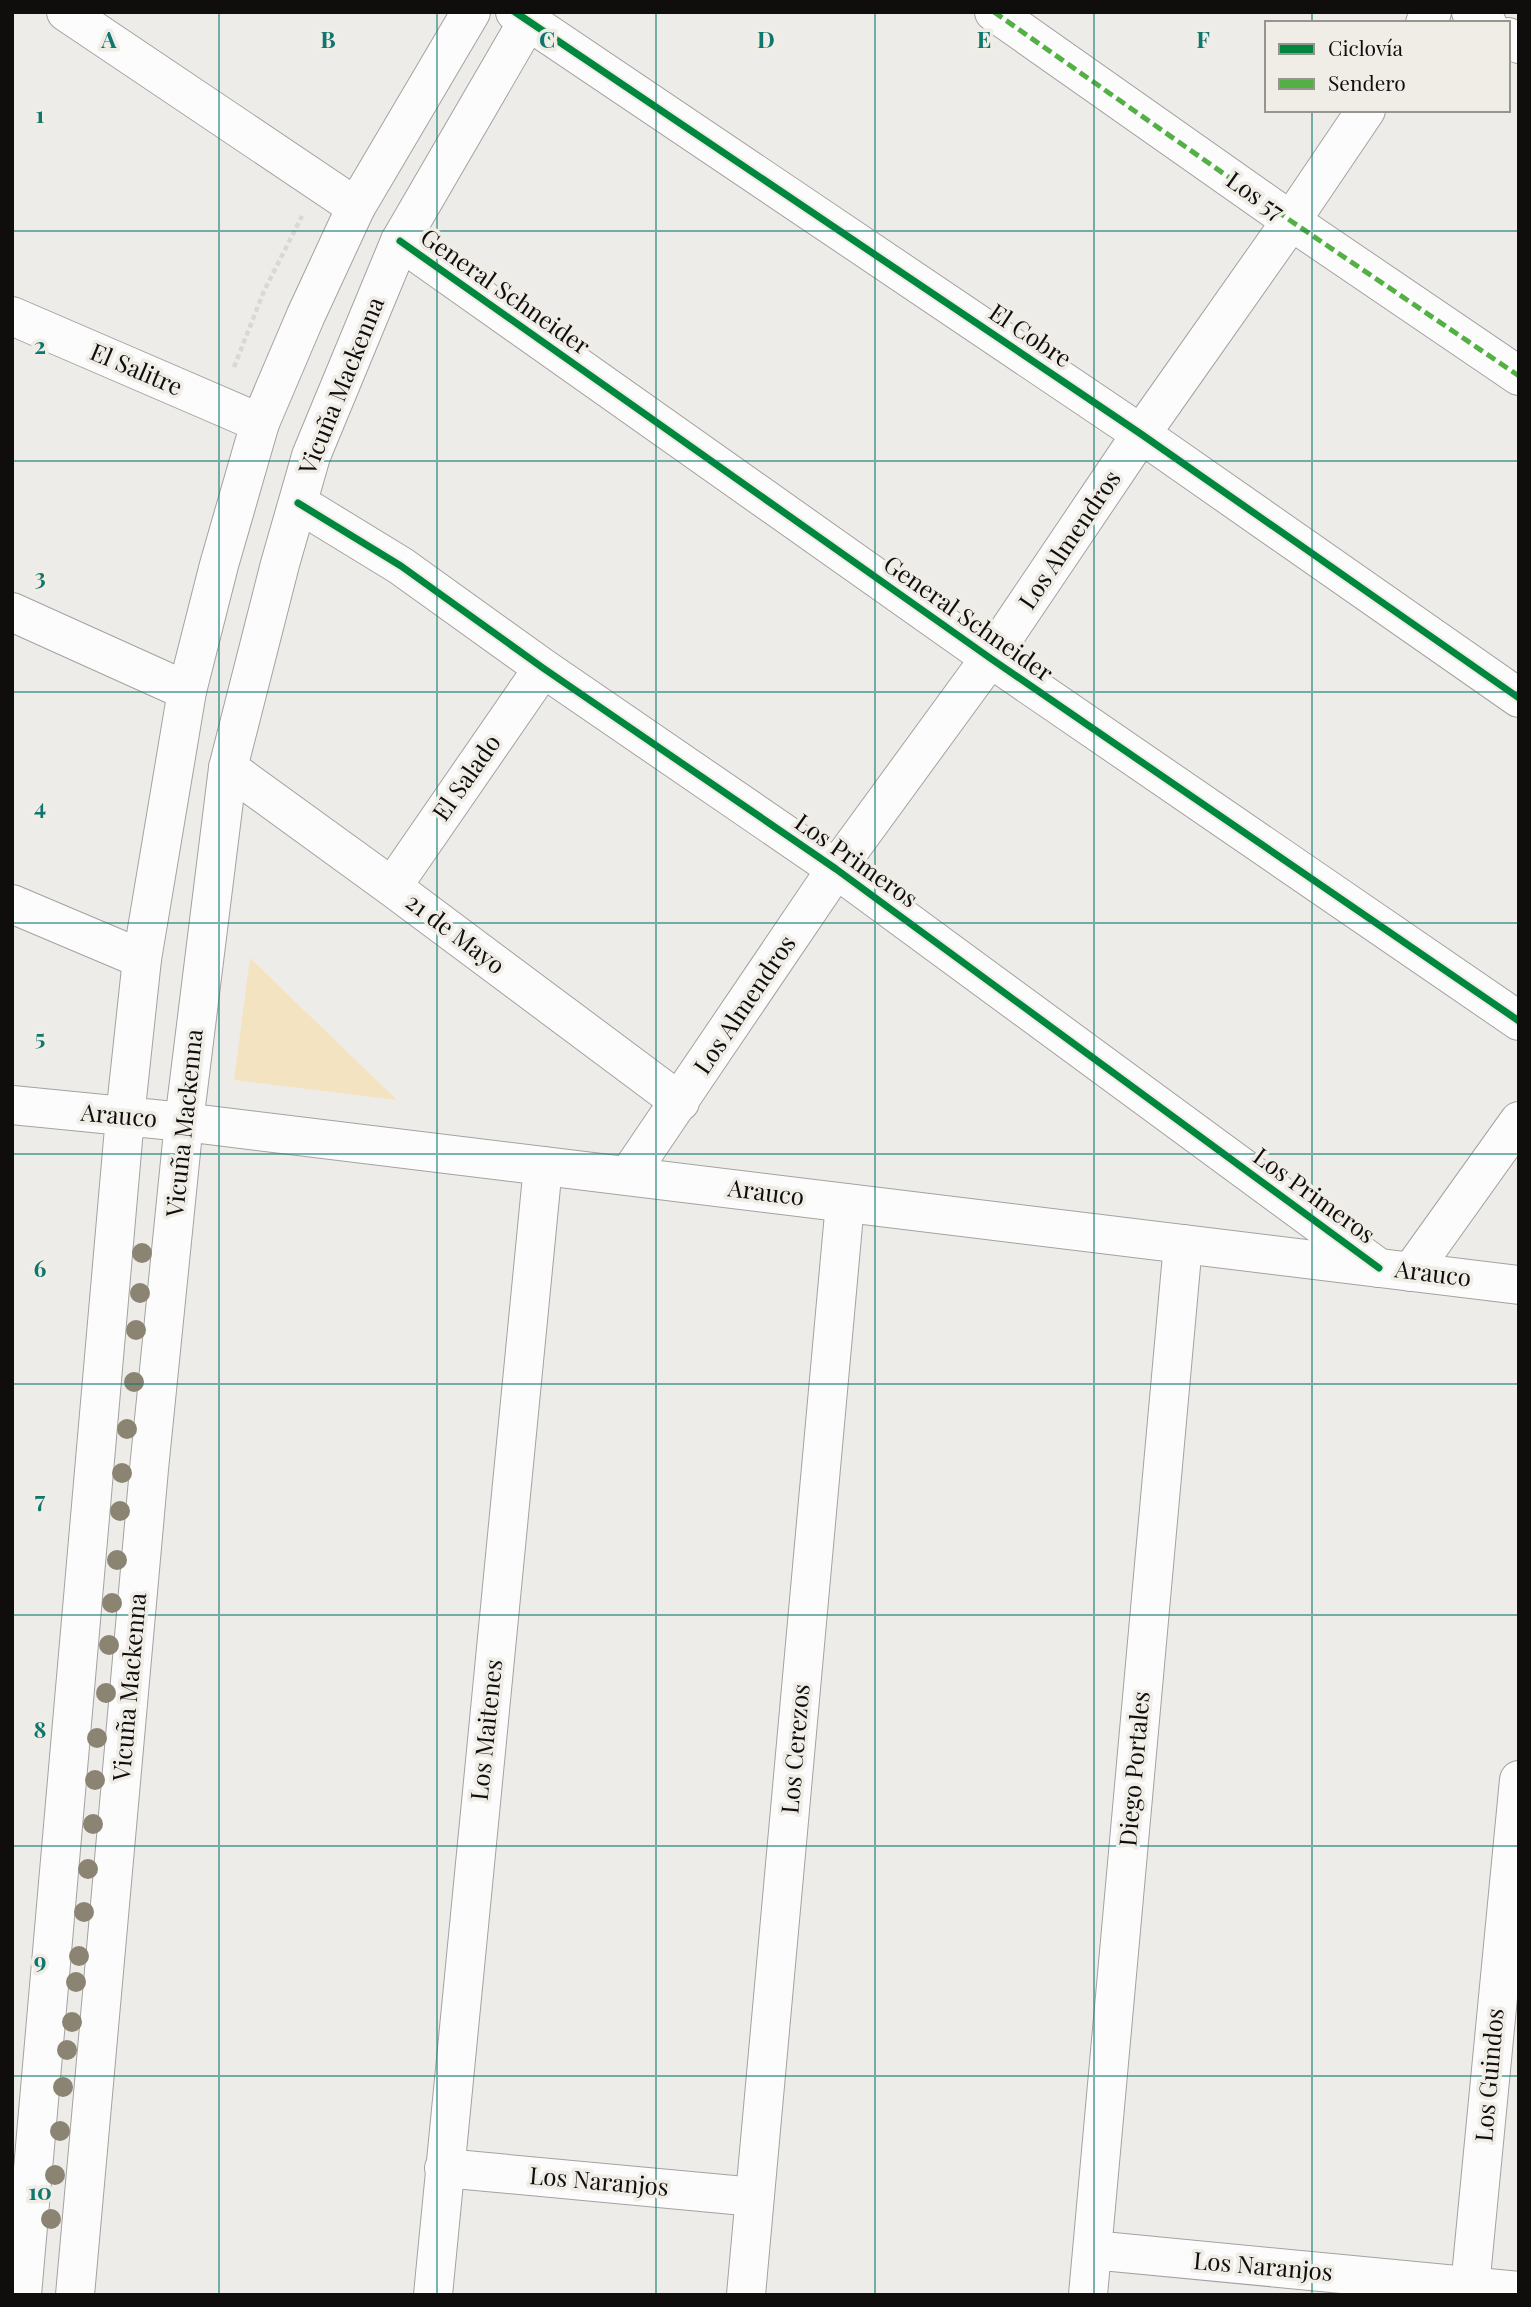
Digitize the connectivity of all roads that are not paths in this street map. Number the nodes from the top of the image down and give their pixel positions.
1 (66, 12) edge
2 (471, 12) edge
3 (993, 12) edge
4 (525, 15) edge
5 (1365, 112) edge
6 (356, 207) junction
7 (1292, 221) junction
8 (400, 241) junction
9 (12, 316) edge
10 (1519, 376) edge
11 (260, 423) junction
12 (1141, 434) junction
13 (298, 503) junction
14 (12, 612) edge
15 (990, 658) junction
16 (543, 668) junction
17 (187, 691) junction
18 (1519, 698) edge
19 (228, 768) junction
20 (836, 869) junction
21 (392, 887) junction
22 (12, 904) edge
23 (142, 959) junction
24 (1519, 1021) edge
25 (680, 1102) junction
26 (12, 1105) edge
27 (125, 1117) junction
28 (1519, 1121) edge
29 (184, 1122) junction
30 (543, 1166) junction
31 (628, 1176) junction
32 (845, 1203) junction
33 (1183, 1244) junction
34 (1395, 1270) junction
35 (1519, 1285) edge
36 (1519, 1780) edge
37 (444, 2168) junction
38 (755, 2197) junction
39 (1092, 2250) junction
40 (1470, 2287) junction
41 (1519, 2291) edge
42 (22, 2295) edge
43 (75, 2295) edge
44 (433, 2295) edge
45 (746, 2295) edge
46 (1088, 2295) edge

1 - 6 street
2 - 6 street
3 - 7 street, Los 57
4 - 8 street, Vicuña Mackenna
4 - 12 street, El Cobre
5 - 7 street, Los Almendros
6 - 11 street
7 - 10 street, Los 57
7 - 12 street, Los Almendros
8 - 13 street, Vicuña Mackenna
8 - 15 street, General Schneider
9 - 11 street, El Salitre
11 - 17 street
12 - 15 street, Los Almendros
12 - 18 street, El Cobre
13 - 16 street, Los Primeros
13 - 19 street, Vicuña Mackenna
14 - 17 street
15 - 20 street, Los Almendros
15 - 24 street, General Schneider
16 - 20 street, Los Primeros
16 - 21 street, El Salado
17 - 23 street
19 - 21 street, 21 de Mayo
19 - 29 street, Vicuña Mackenna
20 - 25 street, Los Almendros
20 - 34 street, Los Primeros
21 - 25 street, 21 de Mayo
22 - 23 street
23 - 27 street
25 - 31 street, Los Almendros
26 - 27 street, Arauco
27 - 29 street, Arauco
27 - 42 street
28 - 34 street
29 - 30 street, Arauco
29 - 43 street, Vicuña Mackenna
30 - 31 street, Arauco
30 - 37 street, Los Maitenes
31 - 32 street, Arauco
32 - 33 street, Arauco
32 - 38 street, Los Cerezos
33 - 34 street, Arauco
33 - 39 street, Diego Portales
34 - 35 street, Arauco
36 - 40 street, Los Guindos
37 - 38 street, Los Naranjos
37 - 44 street, Los Maitenes
38 - 45 street, Los Cerezos
39 - 40 street, Los Naranjos
39 - 46 street, Diego Portales
40 - 41 street, Los Naranjos

